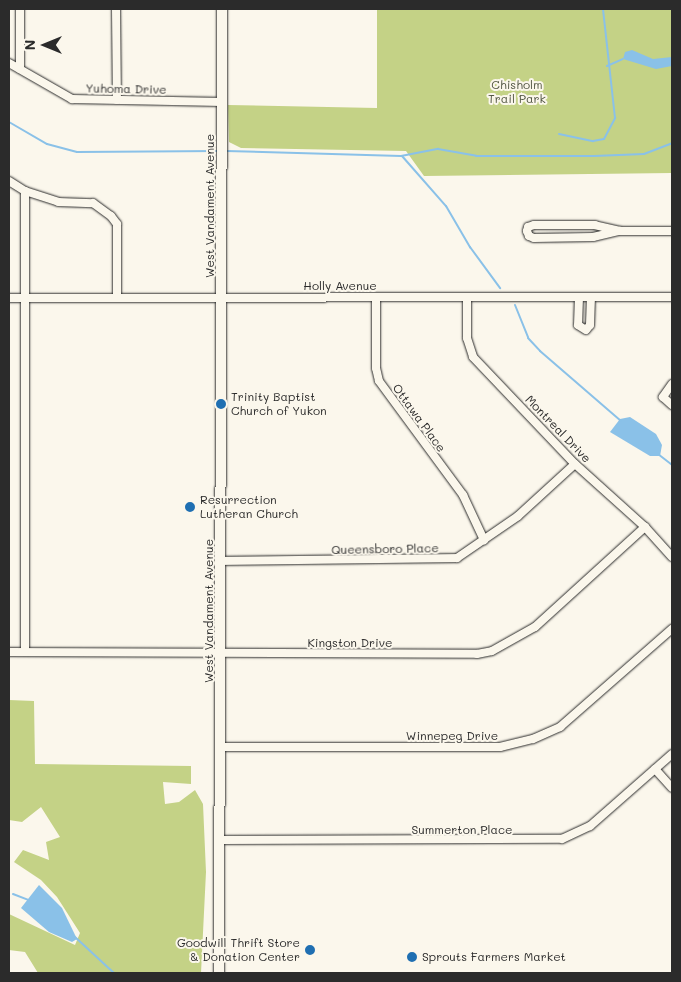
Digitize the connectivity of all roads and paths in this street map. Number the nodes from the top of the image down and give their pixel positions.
1 (20, 9) edge
2 (116, 9) edge
3 (222, 9) edge
4 (9, 63) edge
5 (20, 70) junction
6 (117, 100) junction
7 (222, 102) junction
8 (9, 182) edge
9 (25, 191) junction
10 (620, 231) junction
11 (672, 231) edge
12 (591, 296) junction
13 (467, 297) junction
14 (579, 297) junction
15 (672, 297) edge
16 (9, 298) edge
17 (24, 298) junction
18 (117, 298) junction
19 (223, 298) junction
20 (376, 298) junction
21 (672, 384) edge
22 (672, 405) edge
23 (575, 464) junction
24 (645, 526) junction
25 (484, 540) junction
26 (672, 557) edge
27 (222, 561) junction
28 (672, 629) edge
29 (9, 652) edge
30 (25, 652) junction
31 (220, 653) junction
32 (221, 747) junction
33 (672, 754) edge
34 (655, 769) junction
35 (672, 788) edge
36 (220, 840) junction
37 (219, 973) edge

1 - 5 street
2 - 6 street
3 - 7 street, West Vandament Avenue
4 - 5 street, Yuhoma Drive
5 - 6 street, Yuhoma Drive
6 - 7 street, Yuhoma Drive
7 - 19 street, West Vandament Avenue
8 - 9 street
9 - 17 street
9 - 18 street
10 - 10 street
10 - 11 street
12 - 14 street, Holly Avenue
12 - 14 street
12 - 15 street, Holly Avenue
13 - 14 street, Holly Avenue
13 - 20 street, Holly Avenue
13 - 23 street, Montreal Drive
16 - 17 street, Holly Avenue
17 - 18 street, Holly Avenue
17 - 30 street
18 - 19 street, Holly Avenue
19 - 20 street, Holly Avenue
19 - 27 street, West Vandament Avenue
20 - 25 street, Ottawa Place
21 - 22 street
23 - 24 street, Montreal Drive
23 - 25 street, Queensboro Place
24 - 26 street, Montreal Drive
24 - 31 street, Kingston Drive
25 - 27 street, Queensboro Place
27 - 31 street, West Vandament Avenue
28 - 32 street, Winnepeg Drive
29 - 30 street, Kingston Drive
30 - 31 street, Kingston Drive
31 - 32 street, West Vandament Avenue
32 - 36 street, West Vandament Avenue
33 - 34 street, Summerton Place
34 - 35 street
34 - 36 street, Summerton Place
36 - 37 street, West Vandament Avenue

